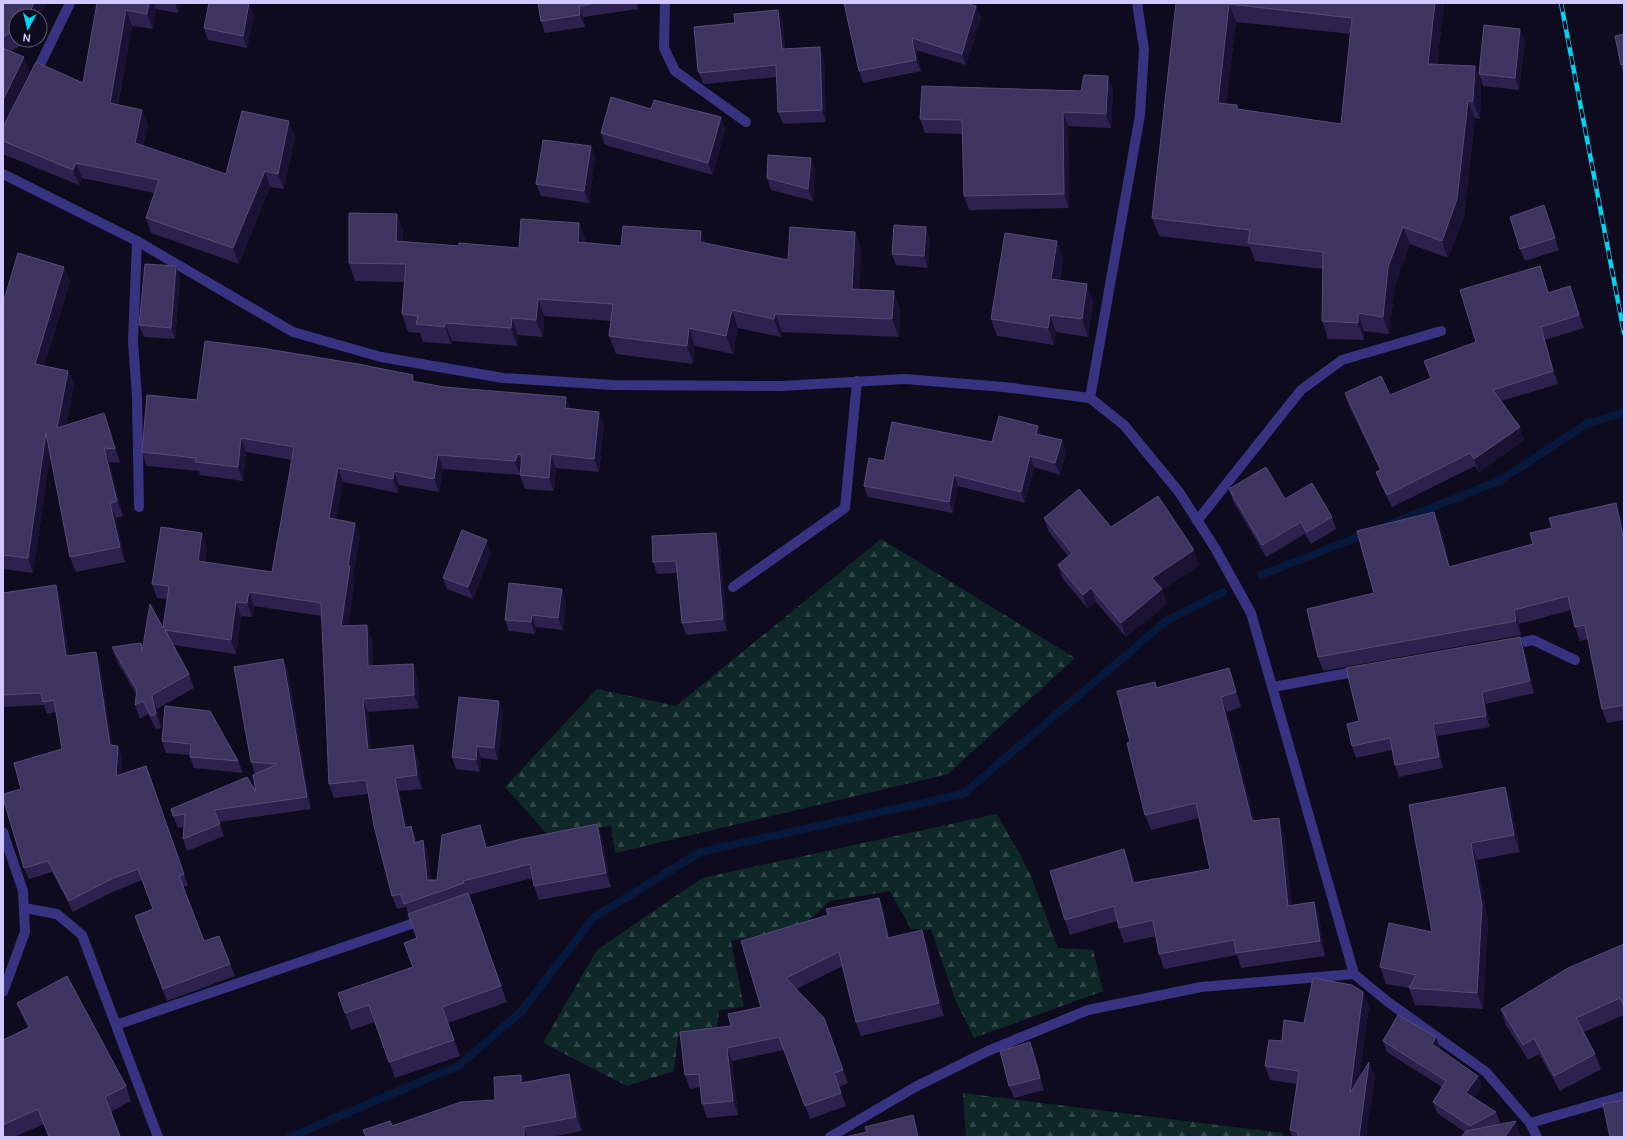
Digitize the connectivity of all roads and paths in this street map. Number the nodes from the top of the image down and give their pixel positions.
1 (70, 3) edge
2 (665, 3) edge
3 (1137, 3) edge
4 (30, 86) edge
5 (746, 122) dead end
6 (3, 174) edge
7 (137, 241) junction
8 (1441, 331) dead end
9 (857, 381) junction
10 (1090, 398) junction
11 (139, 507) dead end
12 (1197, 521) junction
13 (733, 587) dead end
14 (1495, 647) edge
15 (1575, 660) dead end
16 (1372, 669) edge
17 (1273, 686) junction
18 (3, 832) edge
19 (24, 908) junction
20 (435, 916) edge
21 (1354, 974) junction
22 (3, 992) edge
23 (116, 1025) junction
24 (1624, 1096) edge
25 (1530, 1123) junction
26 (158, 1137) edge
27 (830, 1137) edge
28 (1537, 1137) edge

1 - 4 street
2 - 5 street
3 - 10 street
6 - 7 street
7 - 9 street
7 - 11 street
8 - 12 street
9 - 10 street
9 - 13 street
10 - 12 street
12 - 17 street
14 - 15 street
16 - 17 street
17 - 21 street
18 - 19 street
19 - 22 street
19 - 23 street
20 - 23 street
21 - 25 street
21 - 27 street
23 - 26 street
24 - 25 street
25 - 28 street

